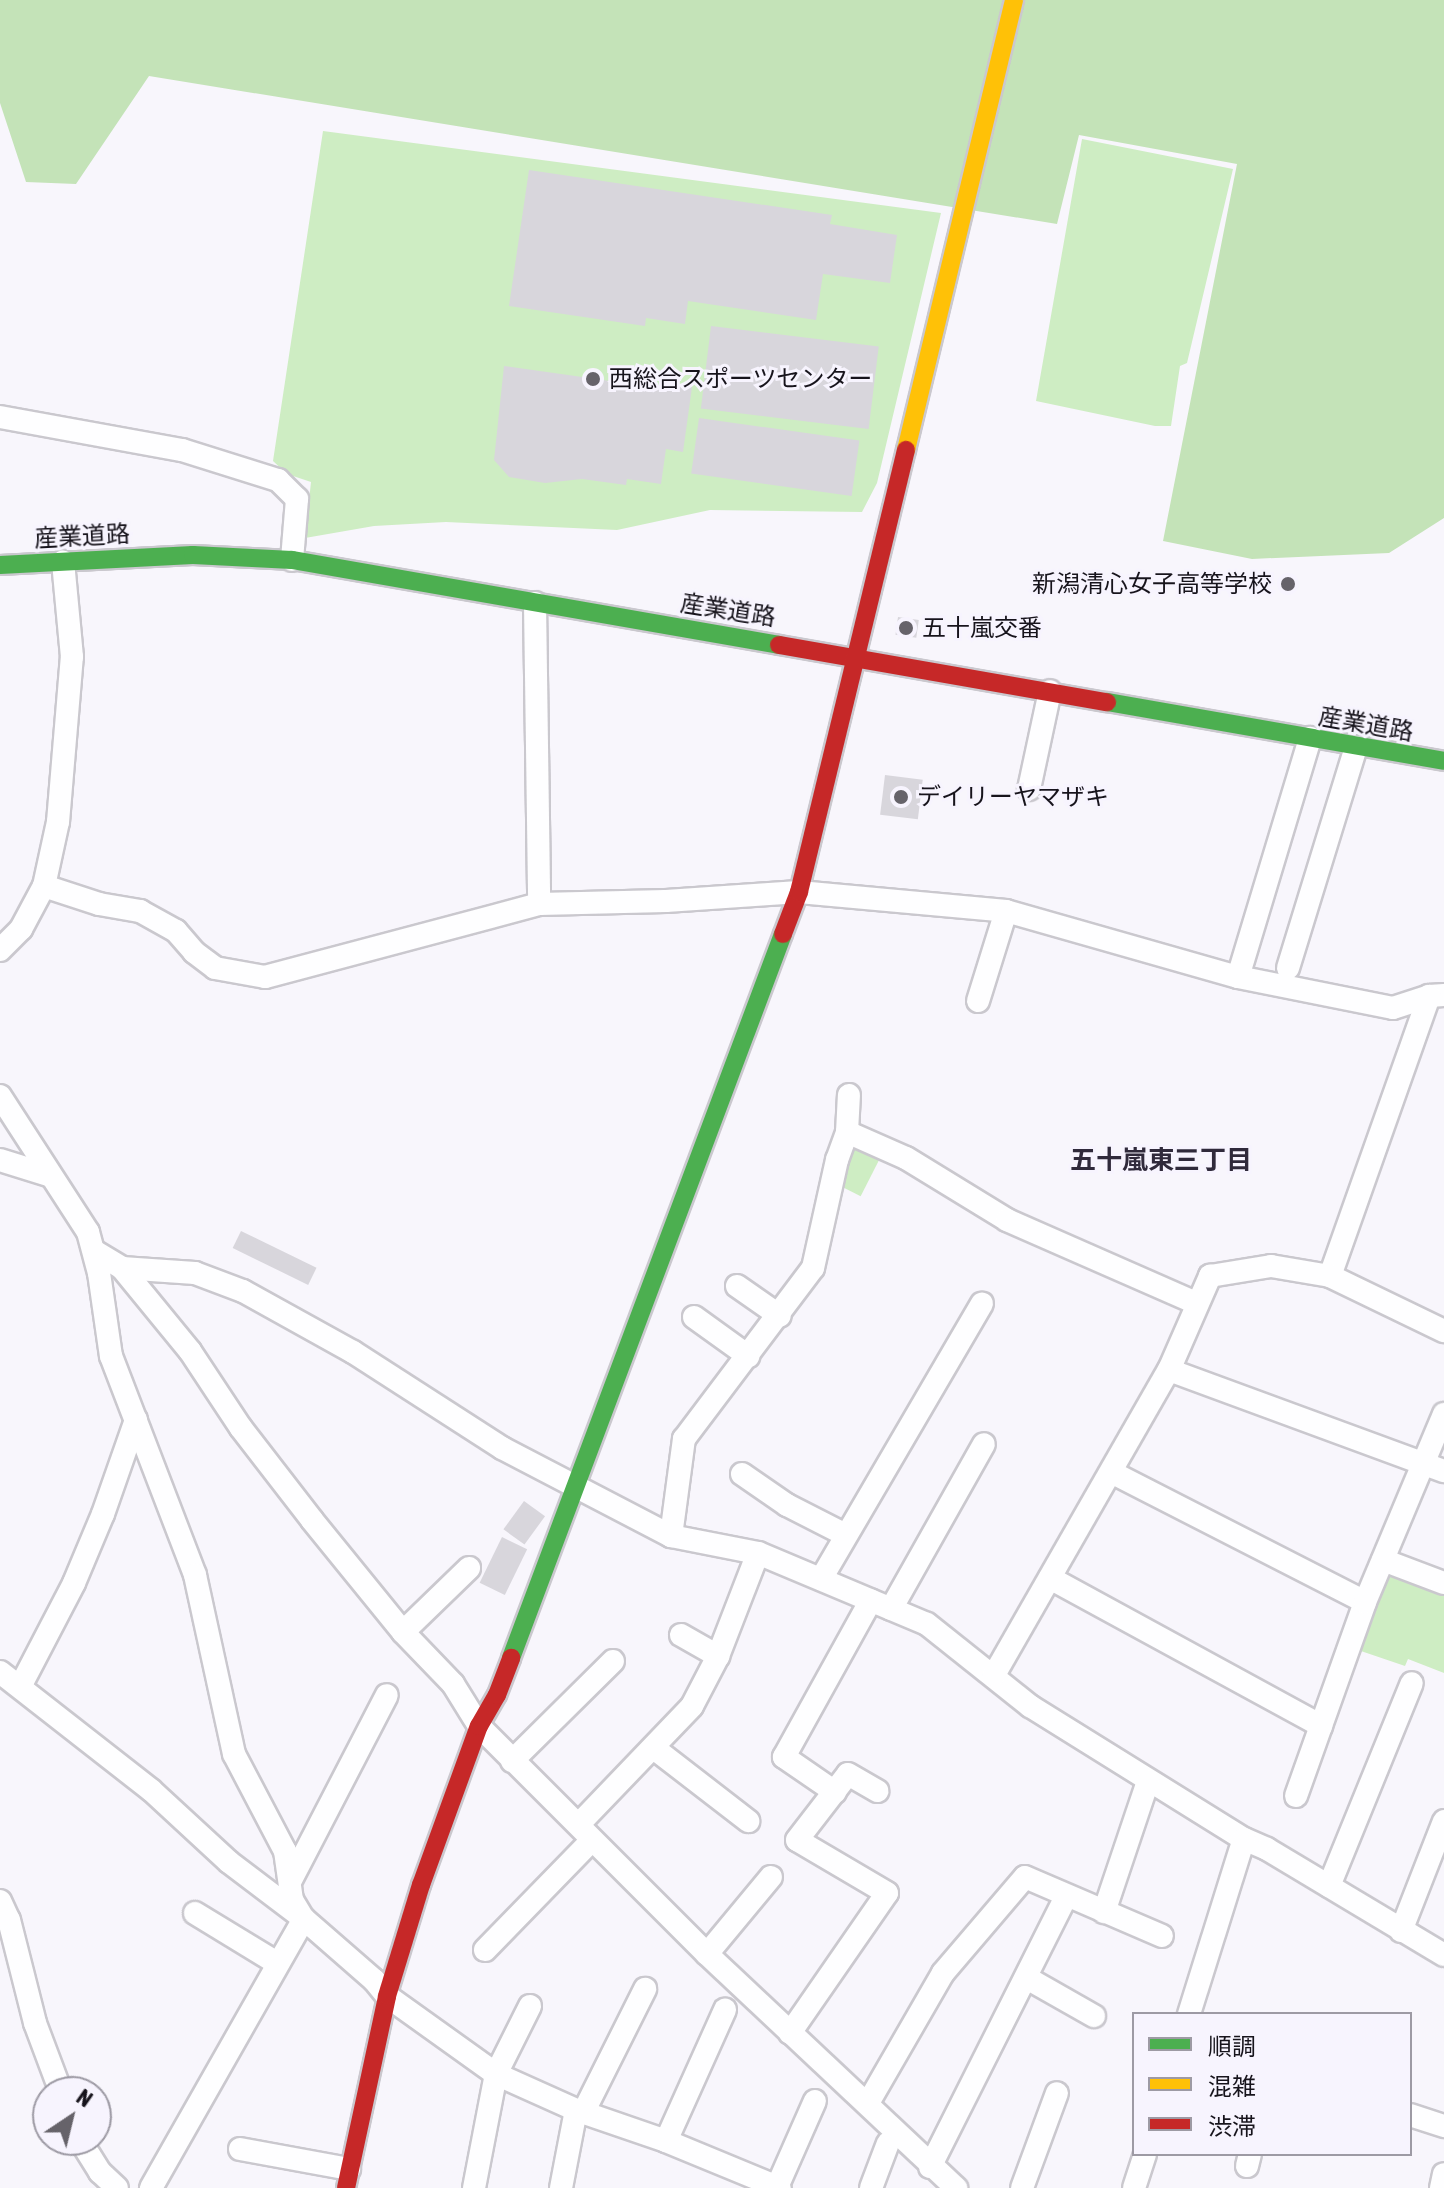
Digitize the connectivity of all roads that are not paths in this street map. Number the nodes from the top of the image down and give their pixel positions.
1 (1014, 0) edge
2 (0, 417) edge
3 (292, 560) junction
4 (63, 561) junction
5 (0, 565) edge
6 (535, 603) junction
7 (855, 656) junction
8 (1050, 691) junction
9 (1310, 738) junction
10 (1356, 747) junction
11 (1444, 761) edge
12 (1029, 789) dead end
13 (44, 886) junction
14 (799, 892) junction
15 (539, 904) junction
16 (1006, 911) junction
17 (0, 950) edge
18 (1288, 968) dead end
19 (1238, 977) junction
20 (1437, 995) edge
21 (978, 1001) dead end
22 (849, 1095) dead end
23 (0, 1096) edge
24 (847, 1132) junction
25 (0, 1160) edge
26 (51, 1176) junction
27 (94, 1251) junction
28 (122, 1268) junction
29 (1330, 1276) junction
30 (737, 1286) dead end
31 (1196, 1303) junction
32 (982, 1304) dead end
33 (780, 1316) junction
34 (694, 1317) dead end
35 (1442, 1324) edge
36 (748, 1356) junction
37 (1169, 1370) junction
38 (1444, 1414) edge
39 (136, 1420) junction
40 (984, 1444) dead end
41 (1434, 1467) edge
42 (1111, 1472) junction
43 (742, 1474) dead end
44 (574, 1485) junction
45 (846, 1535) junction
46 (671, 1536) junction
47 (758, 1553) junction
48 (1383, 1560) junction
49 (469, 1568) dead end
50 (1050, 1578) junction
51 (821, 1579) junction
52 (1444, 1583) edge
53 (1365, 1602) junction
54 (881, 1604) junction
55 (403, 1632) junction
56 (681, 1635) dead end
57 (718, 1656) junction
58 (613, 1661) dead end
59 (0, 1672) edge
60 (994, 1675) junction
61 (1412, 1683) dead end
62 (21, 1685) junction
63 (387, 1695) dead end
64 (479, 1726) junction
65 (1321, 1726) junction
66 (655, 1749) junction
67 (512, 1761) junction
68 (1148, 1781) junction
69 (878, 1791) dead end
70 (835, 1792) junction
71 (1296, 1796) dead end
72 (748, 1821) dead end
73 (1444, 1821) edge
74 (586, 1832) junction
75 (1244, 1839) junction
76 (771, 1877) dead end
77 (291, 1880) junction
78 (1329, 1886) junction
79 (1066, 1897) junction
80 (0, 1901) edge
81 (1104, 1912) junction
82 (195, 1913) dead end
83 (304, 1919) junction
84 (1401, 1931) junction
85 (1162, 1936) dead end
86 (485, 1950) dead end
87 (707, 1954) junction
88 (1444, 1955) edge
89 (277, 1963) junction
90 (1027, 1978) junction
91 (645, 1989) dead end
92 (387, 1996) junction
93 (530, 2006) dead end
94 (725, 2010) dead end
95 (1190, 2012) edge
96 (1094, 2016) dead end
97 (790, 2033) junction
98 (496, 2074) junction
99 (55, 2076) edge
100 (1057, 2093) dead end
101 (815, 2101) dead end
102 (868, 2103) junction
103 (580, 2111) junction
104 (1412, 2116) edge
105 (1444, 2126) edge
106 (666, 2141) junction
107 (888, 2143) dead end
108 (240, 2149) dead end
109 (90, 2156) edge
110 (1144, 2156) edge
111 (930, 2167) junction
112 (1444, 2174) edge
113 (348, 2179) edge
114 (117, 2188) edge
115 (151, 2188) edge
116 (474, 2188) edge
117 (561, 2188) edge
118 (779, 2188) edge
119 (871, 2188) edge
120 (956, 2188) edge
121 (1022, 2188) edge
122 (1134, 2188) edge
123 (1441, 2188) edge

1 - 7 street
2 - 3 street
3 - 4 street, 産業道路
3 - 6 street, 産業道路
4 - 5 street, 産業道路
4 - 13 street
6 - 7 street, 産業道路
6 - 15 street
7 - 8 street, 産業道路
7 - 14 street
8 - 9 street, 産業道路
8 - 12 street
9 - 10 street, 産業道路
9 - 19 street
10 - 11 street, 産業道路
10 - 18 street
13 - 15 street
13 - 17 street
14 - 15 street
14 - 16 street
14 - 44 street
16 - 19 street
16 - 21 street
19 - 20 street
20 - 29 street
22 - 24 street
23 - 26 street
24 - 31 street
24 - 33 street
25 - 26 street
26 - 27 street
27 - 28 street
27 - 39 street
28 - 44 street
28 - 55 street
29 - 31 street
29 - 35 street
30 - 33 street
31 - 37 street
32 - 45 street
33 - 36 street
34 - 36 street
36 - 46 street
37 - 41 street
37 - 42 street
38 - 41 street
39 - 62 street
39 - 77 street
40 - 54 street
41 - 48 street
42 - 50 street
42 - 53 street
43 - 45 street
44 - 46 street
44 - 64 street
45 - 51 street
46 - 47 street
47 - 51 street
47 - 57 street
48 - 52 street
48 - 53 street
49 - 55 street
50 - 60 street
50 - 65 street
51 - 54 street
53 - 65 street
54 - 60 street
54 - 70 street
55 - 64 street
56 - 57 street
57 - 66 street
58 - 67 street
59 - 62 street
60 - 68 street
61 - 78 street
62 - 83 street
63 - 77 street
64 - 67 street
64 - 92 street
65 - 71 street
66 - 72 street
66 - 74 street
67 - 74 street
68 - 75 street
68 - 81 street
69 - 70 street
70 - 97 street
73 - 84 street
74 - 86 street
74 - 87 street
75 - 78 street
75 - 95 street
76 - 87 street
77 - 83 street
78 - 84 street
79 - 81 street
79 - 90 street
79 - 102 street
80 - 99 street
81 - 85 street
82 - 89 street
83 - 89 street
83 - 92 street
84 - 88 street
87 - 97 street
89 - 115 street
90 - 96 street
90 - 111 street
91 - 103 street
92 - 98 street
92 - 113 street
93 - 98 street
94 - 106 street
97 - 102 street
98 - 103 street
98 - 116 street
100 - 121 street
101 - 118 street
102 - 111 street
103 - 106 street
103 - 117 street
104 - 105 street
106 - 118 street
107 - 119 street
108 - 113 street
109 - 114 street
110 - 122 street
111 - 120 street
112 - 123 street

